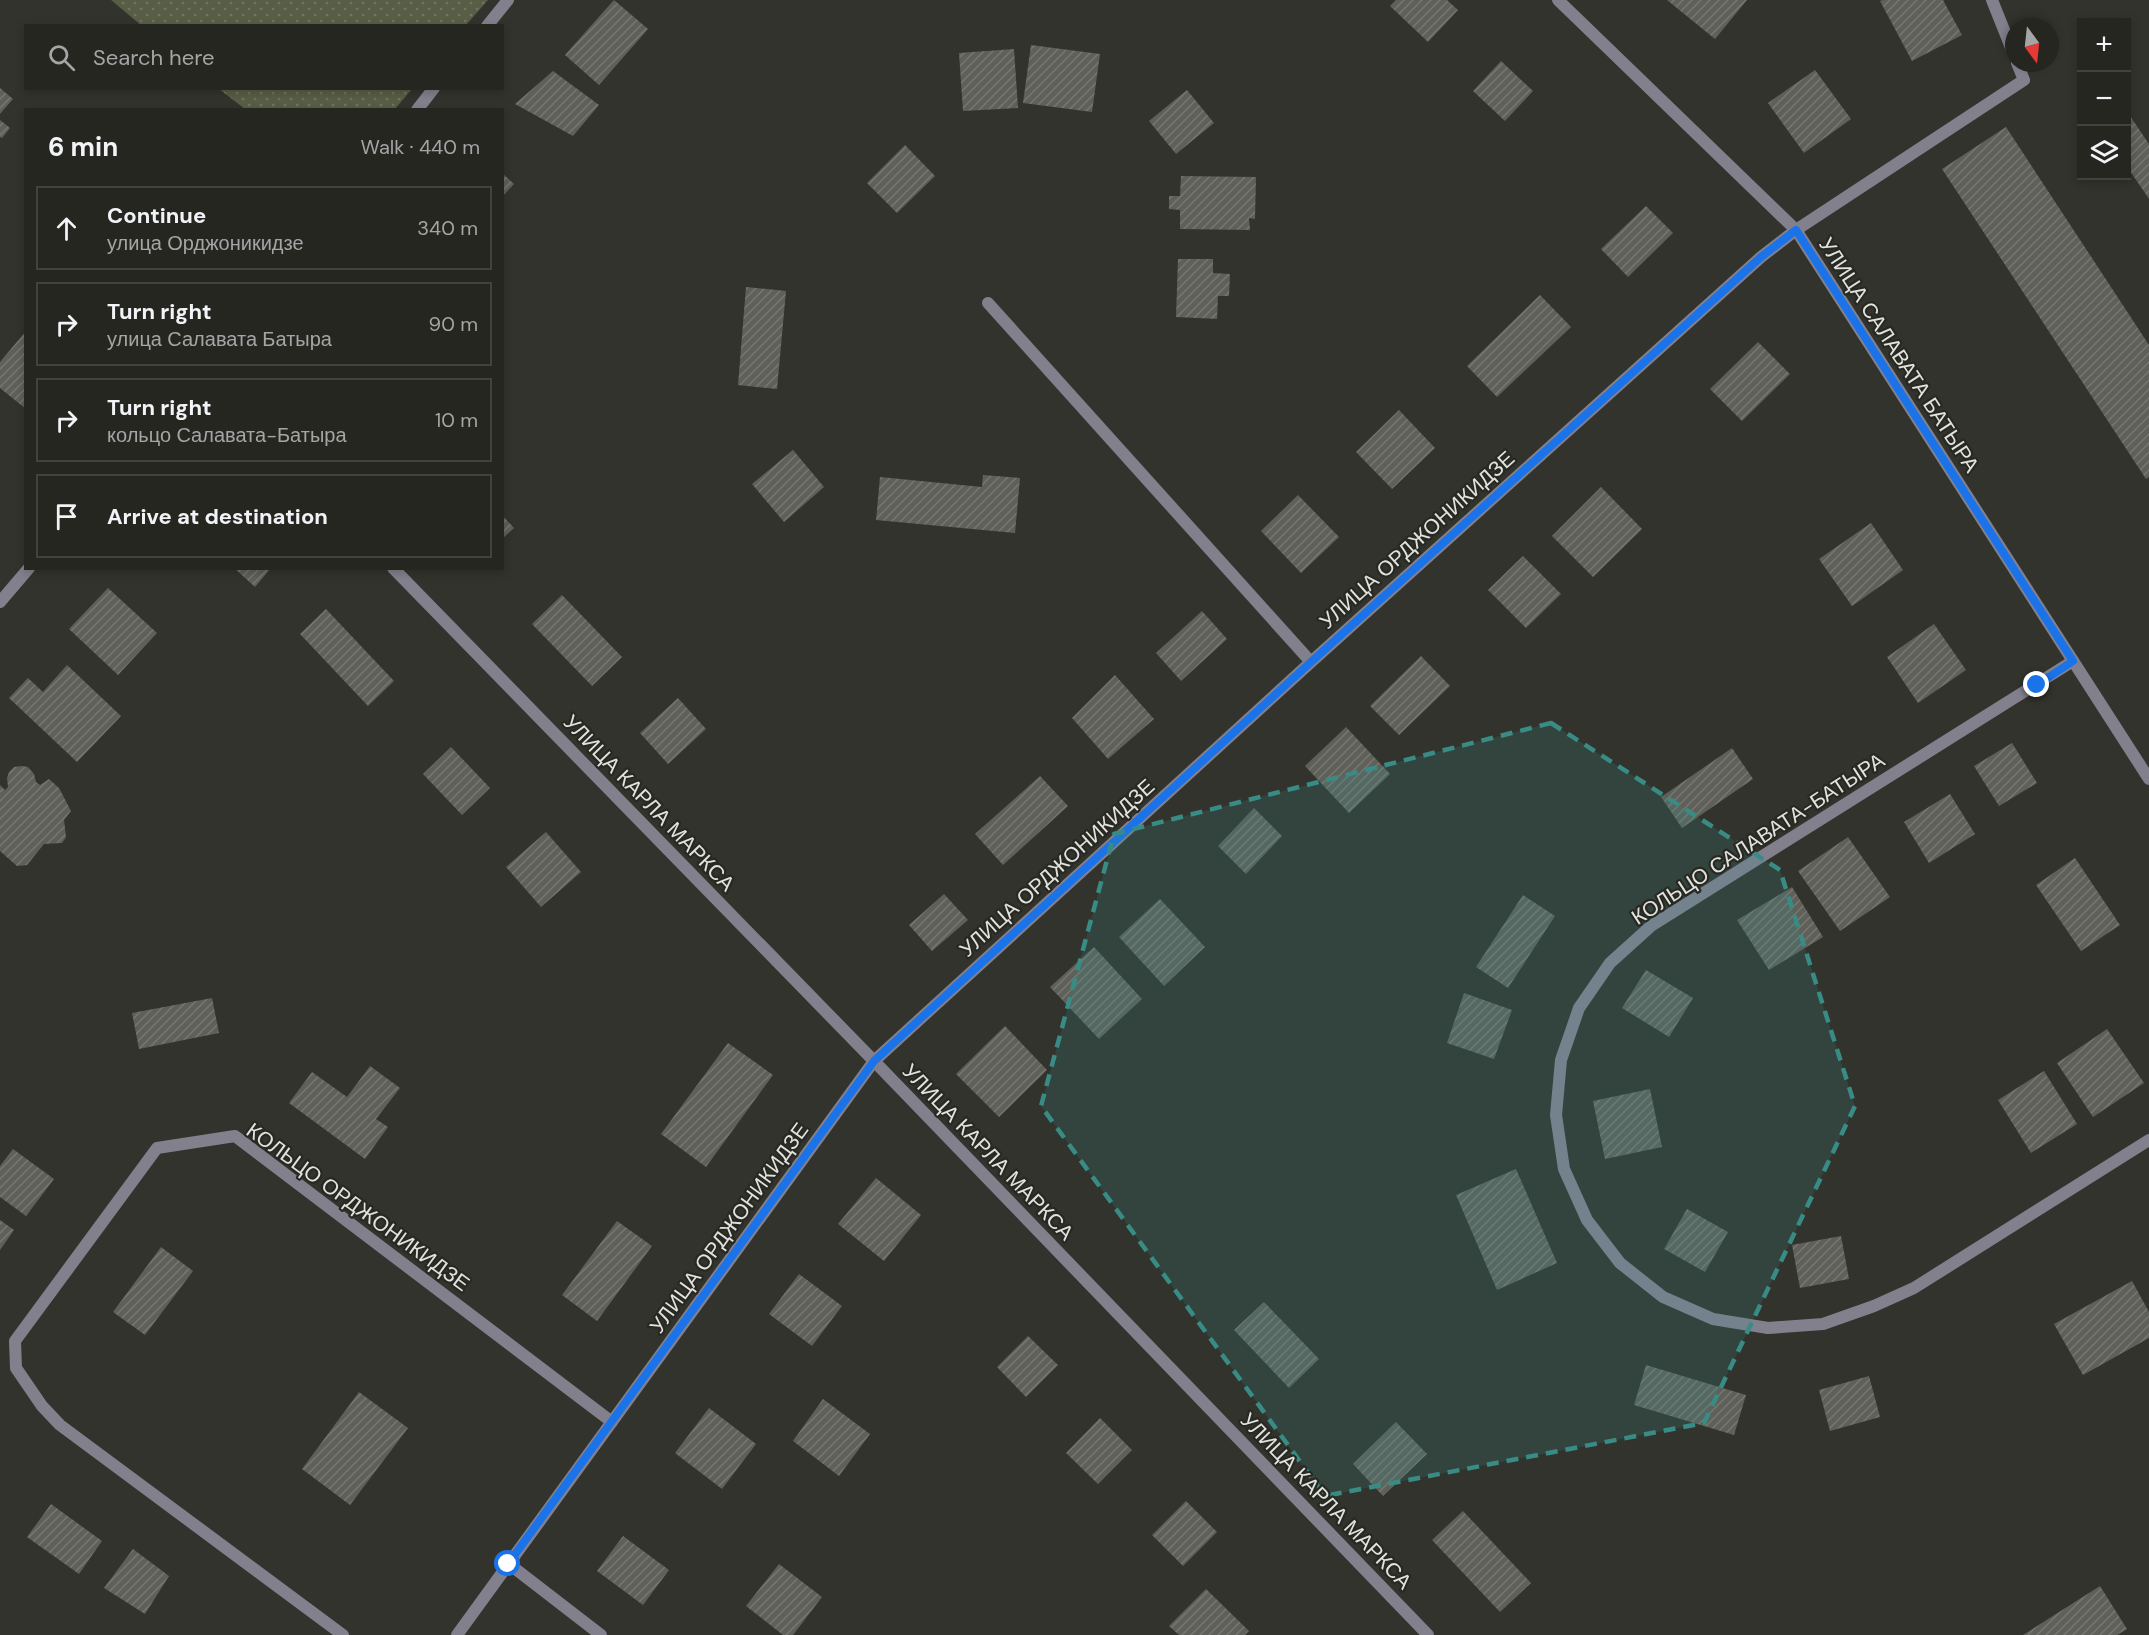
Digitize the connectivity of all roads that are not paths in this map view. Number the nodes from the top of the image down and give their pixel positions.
1 (508, 0) edge
2 (1558, 0) edge
3 (1992, 0) edge
4 (489, 24) edge
5 (2005, 32) edge
6 (2021, 72) edge
7 (432, 90) edge
8 (419, 108) edge
9 (1796, 230) junction
10 (988, 303) dead end
11 (27, 570) edge
12 (395, 570) edge
13 (0, 602) edge
14 (2073, 661) junction
15 (1311, 662) junction
16 (2149, 779) edge
17 (874, 1061) junction
18 (2149, 1140) edge
19 (612, 1422) junction
20 (508, 1564) junction
21 (343, 1635) edge
22 (457, 1635) edge
23 (602, 1635) edge
24 (1428, 1635) edge

1 - 4 street
2 - 9 street, УЛИЦА САЛАВАТА БАТЫРА
3 - 5 street
6 - 9 street, УЛИЦА ОРДЖОНИКИДЗЕ
7 - 8 street
9 - 14 street, УЛИЦА САЛАВАТА БАТЫРА
9 - 15 street, УЛИЦА ОРДЖОНИКИДЗЕ
10 - 15 street
11 - 13 street
12 - 17 street, УЛИЦА КАРЛА МАРКСА
14 - 16 street, УЛИЦА САЛАВАТА БАТЫРА
14 - 18 street, КОЛЬЦО САЛАВАТА-БАТЫРА
15 - 17 street, УЛИЦА ОРДЖОНИКИДЗЕ
17 - 19 street, УЛИЦА ОРДЖОНИКИДЗЕ
17 - 24 street, УЛИЦА КАРЛА МАРКСА
19 - 20 street, УЛИЦА ОРДЖОНИКИДЗЕ
19 - 21 street, КОЛЬЦО ОРДЖОНИКИДЗЕ
20 - 22 street, УЛИЦА ОРДЖОНИКИДЗЕ
20 - 23 street

